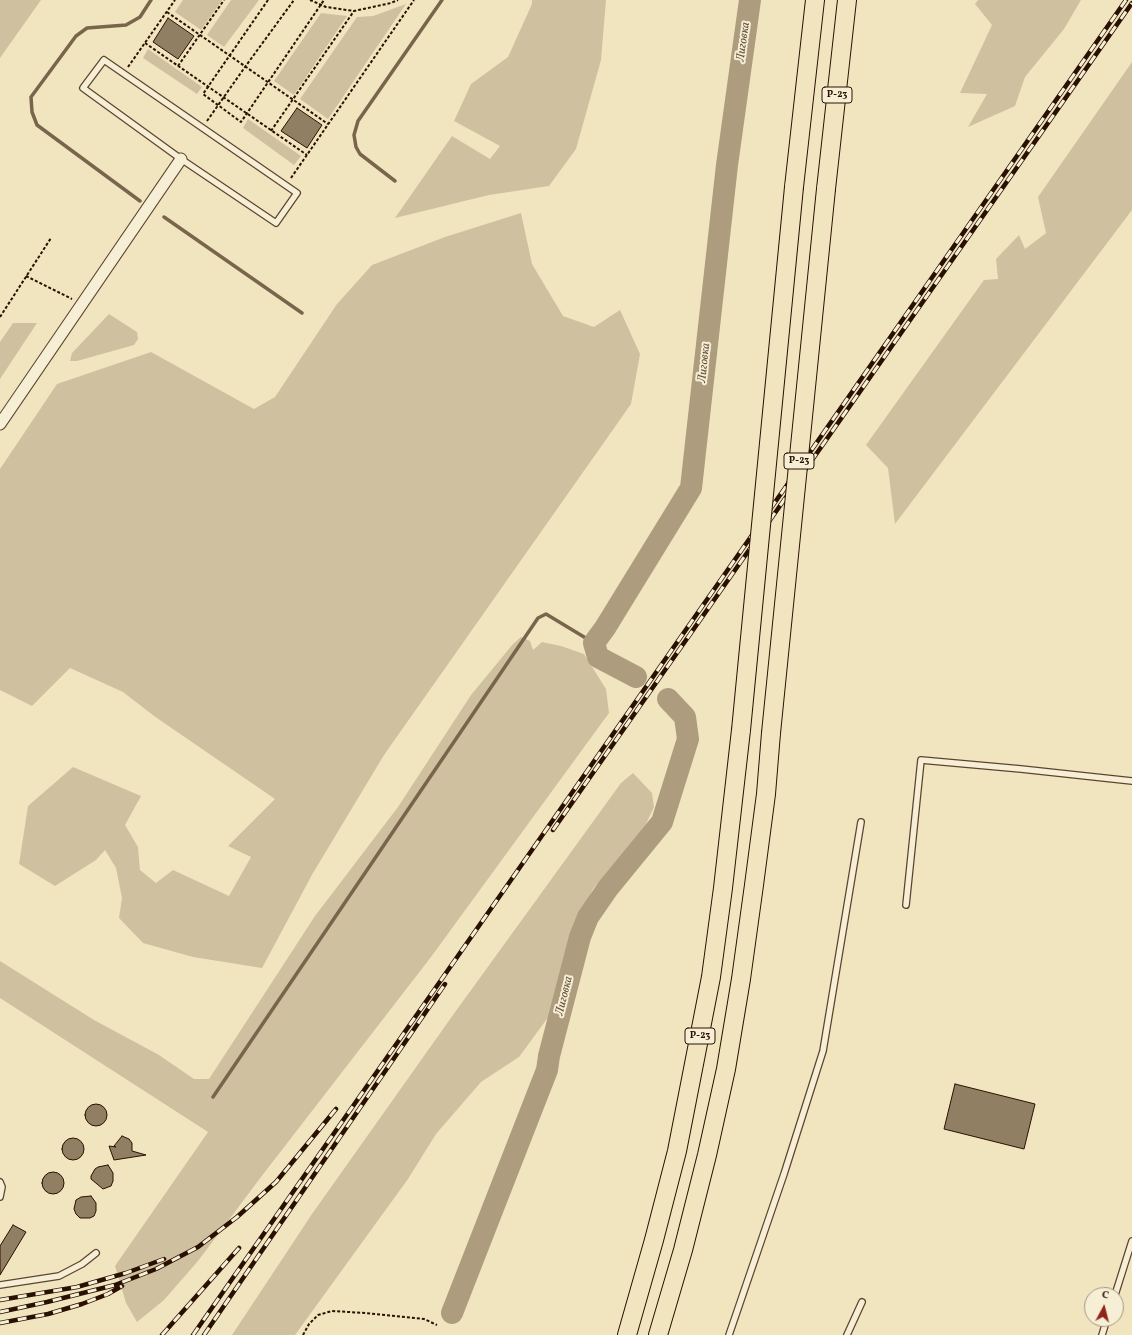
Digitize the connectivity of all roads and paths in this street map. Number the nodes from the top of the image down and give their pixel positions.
1 (175, 0) edge
2 (224, 0) edge
3 (268, 0) edge
4 (294, 0) edge
5 (310, 0) edge
6 (324, 0) edge
7 (398, 0) edge
8 (414, 0) edge
9 (815, 0) edge
10 (847, 0) edge
11 (320, 5) junction
12 (354, 11) junction
13 (167, 12) junction
14 (200, 35) junction
15 (145, 43) junction
16 (229, 55) junction
17 (178, 66) junction
18 (245, 67) junction
19 (124, 73) junction
20 (268, 82) junction
21 (208, 86) junction
22 (223, 97) junction
23 (294, 100) junction
24 (218, 106) junction
25 (247, 113) junction
26 (328, 124) junction
27 (203, 128) junction
28 (271, 131) junction
29 (307, 155) junction
30 (181, 158) junction
31 (286, 185) junction
32 (51, 238) dead end
33 (26, 276) junction
34 (82, 304) junction
35 (0, 316) edge
36 (0, 424) edge
37 (1132, 781) edge
38 (861, 822) dead end
39 (906, 905) dead end
40 (0, 1182) edge
41 (0, 1197) edge
42 (1132, 1241) edge
43 (96, 1253) dead end
44 (0, 1285) edge
45 (1118, 1287) edge
46 (862, 1302) dead end
47 (436, 1325) dead end
48 (303, 1335) edge
49 (627, 1335) edge
50 (658, 1335) edge
51 (729, 1335) edge
52 (847, 1335) edge

1 - 13 path
2 - 14 path
3 - 16 path
4 - 18 path
5 - 11 path
6 - 11 path
7 - 12 path
8 - 26 path
9 - 49 highway, Р-23, bridge
10 - 50 highway, Р-23, bridge
11 - 12 path
11 - 20 path
12 - 23 path
13 - 14 path
13 - 15 path
14 - 16 path
14 - 17 path
15 - 17 path
15 - 19 path
16 - 18 path
16 - 21 path
17 - 21 path
18 - 20 path
18 - 22 path
19 - 27 lane
19 - 30 lane
20 - 23 path
20 - 25 path
21 - 22 path
21 - 24 path
22 - 24 path
22 - 25 path
23 - 26 path
23 - 28 path
24 - 25 path
24 - 27 path
25 - 28 path
26 - 29 path
27 - 31 lane
28 - 29 path
29 - 31 path
30 - 31 lane
30 - 34 street
32 - 33 path
33 - 34 path
33 - 35 path
34 - 36 street
37 - 39 lane
38 - 51 lane
40 - 41 lane
42 - 45 lane
43 - 44 lane
46 - 52 lane
47 - 48 path

